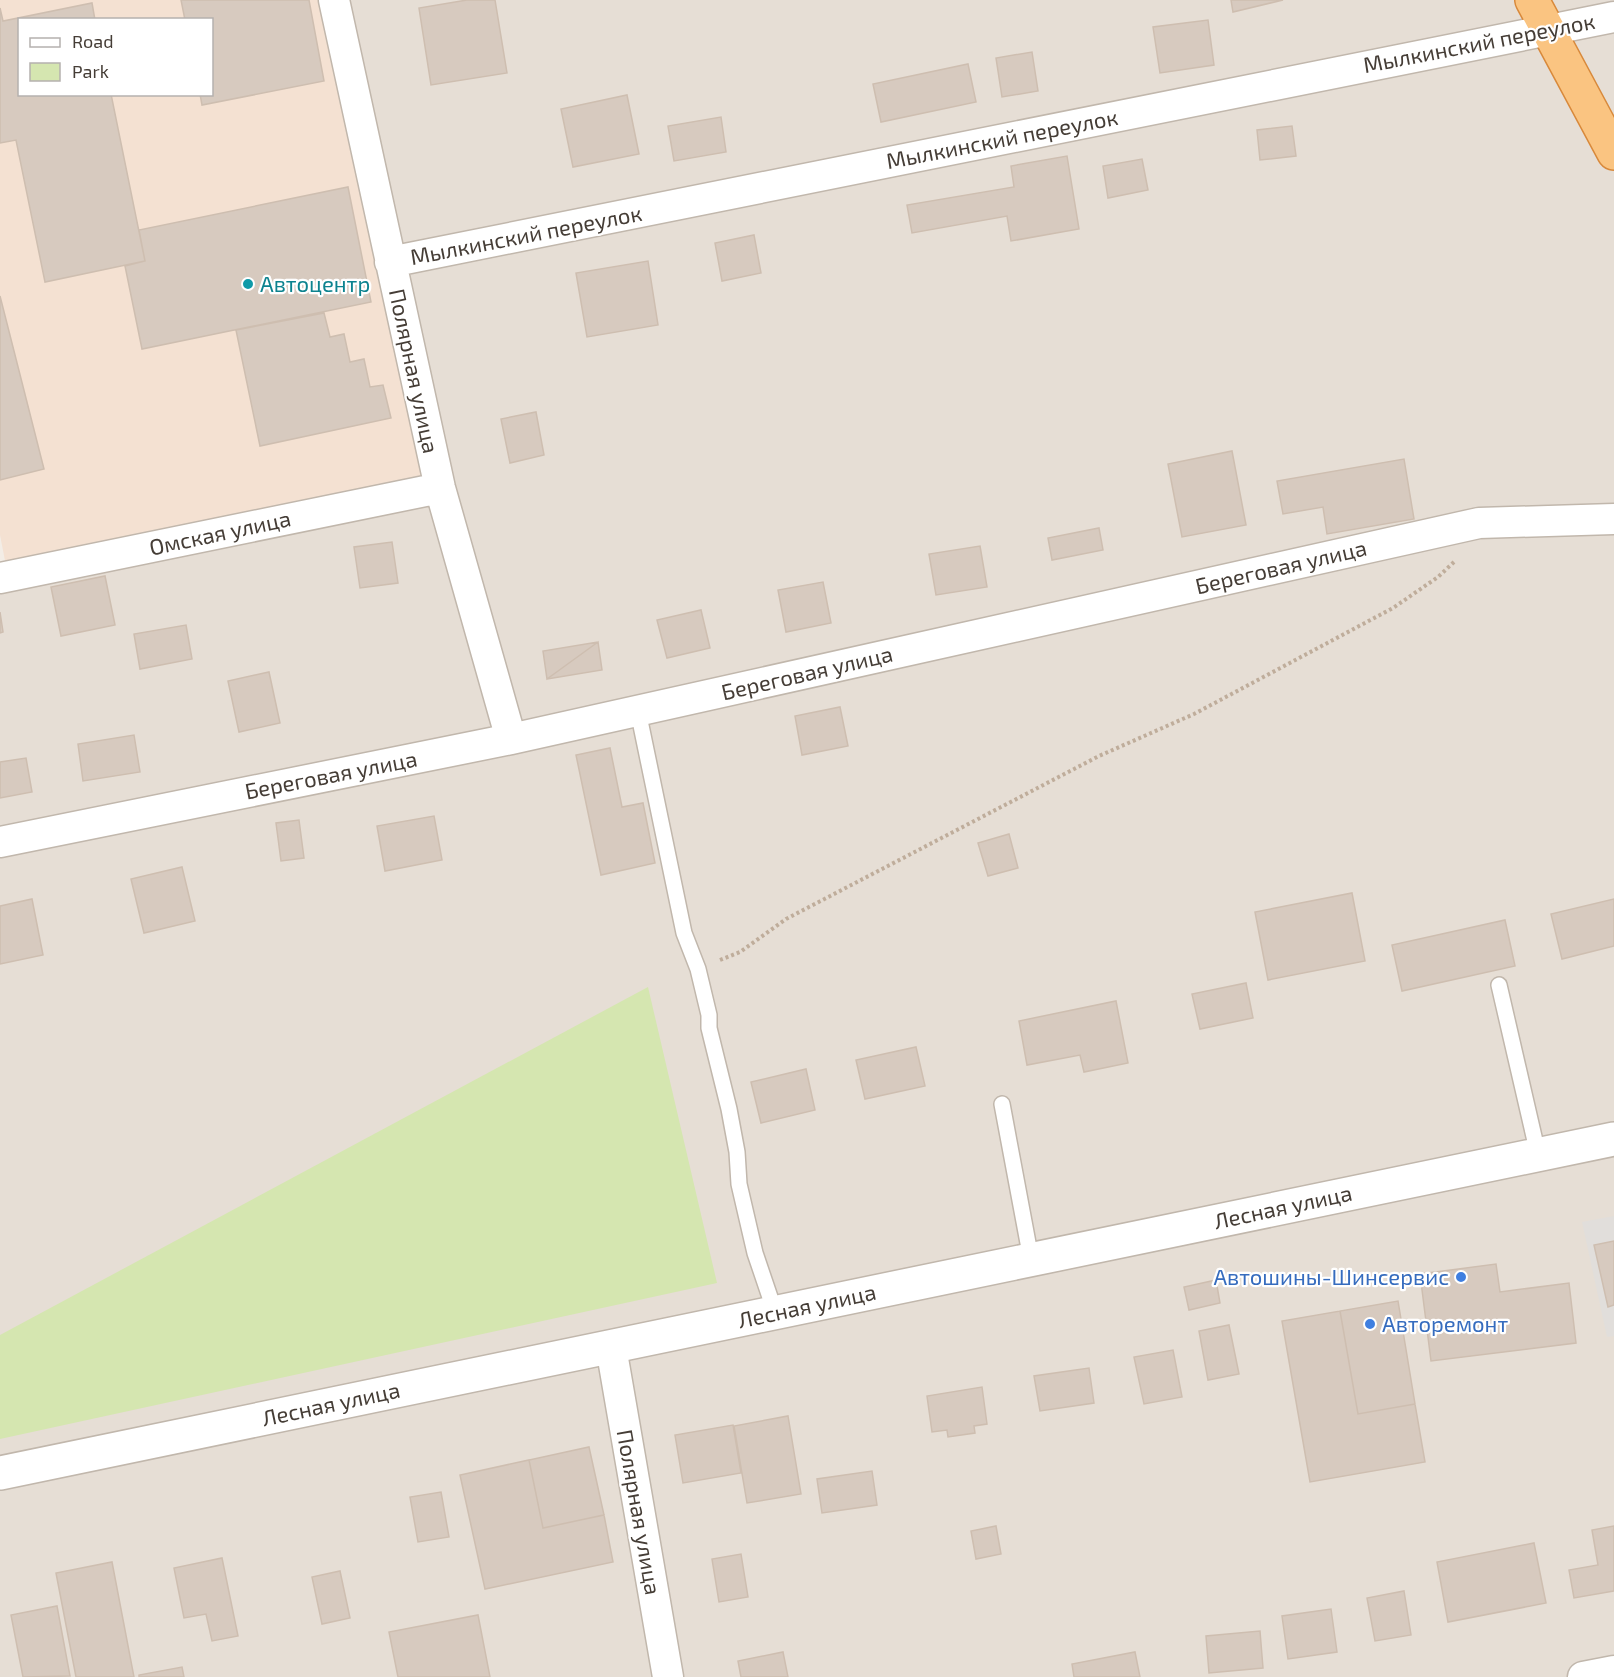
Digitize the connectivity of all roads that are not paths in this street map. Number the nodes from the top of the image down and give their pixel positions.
1 (334, 0) edge
2 (1532, 0) edge
3 (1614, 17) edge
4 (1547, 29) junction
5 (1614, 153) edge
6 (390, 262) junction
7 (440, 488) junction
8 (1614, 519) edge
9 (0, 578) edge
10 (638, 711) junction
11 (511, 739) junction
12 (0, 842) edge
13 (1499, 986) dead end
14 (1002, 1104) dead end
15 (1614, 1138) edge
16 (1538, 1154) junction
17 (1031, 1259) junction
18 (775, 1312) junction
19 (611, 1347) junction
20 (0, 1473) edge
21 (1614, 1671) edge
22 (668, 1677) edge
23 (1583, 1677) edge

1 - 6 street, Полярная улица
2 - 4 highway
3 - 4 street, Мылкинский переулок
4 - 5 highway
4 - 6 street, Мылкинский переулок
6 - 7 street, Полярная улица
7 - 9 street, Омская улица
7 - 11 street, Полярная улица
8 - 10 street, Береговая улица
10 - 11 street, Береговая улица
10 - 18 lane
11 - 12 street, Береговая улица
13 - 16 lane
14 - 17 lane
15 - 16 street, Лесная улица
16 - 17 street, Лесная улица
17 - 18 street, Лесная улица
18 - 19 street, Лесная улица
19 - 20 street, Лесная улица
19 - 22 street, Полярная улица
21 - 23 street

